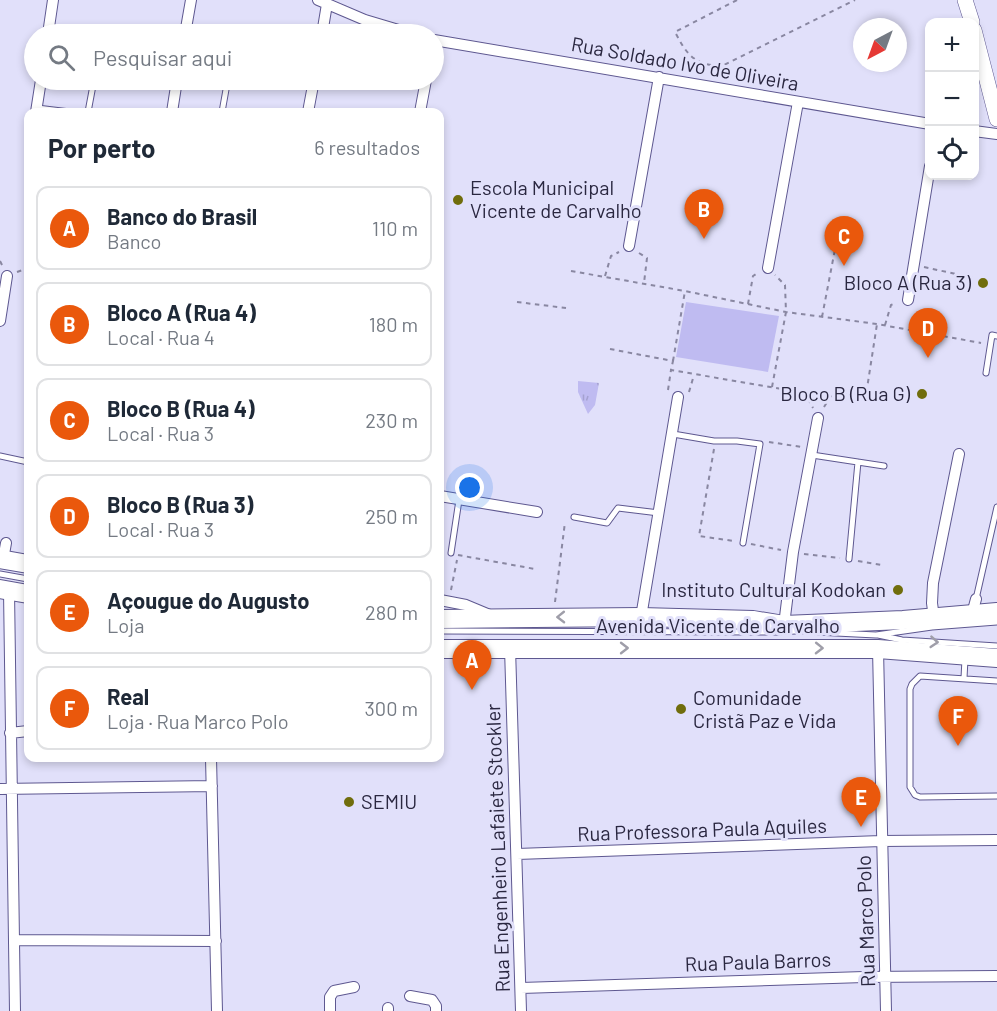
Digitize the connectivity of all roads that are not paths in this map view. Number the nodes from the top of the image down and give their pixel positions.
1 (53, 0) edge
2 (191, 0) edge
3 (965, 0) edge
4 (323, 2) edge
5 (971, 18) edge
6 (49, 24) edge
7 (187, 24) edge
8 (322, 24) edge
9 (378, 24) edge
10 (444, 42) edge
11 (979, 46) edge
12 (659, 77) junction
13 (39, 90) edge
14 (92, 90) edge
15 (175, 90) edge
16 (226, 90) edge
17 (312, 90) edge
18 (424, 90) edge
19 (798, 102) junction
20 (36, 108) edge
21 (89, 108) edge
22 (173, 108) edge
23 (223, 108) edge
24 (309, 108) edge
25 (421, 108) edge
26 (997, 119) edge
27 (925, 123) edge
28 (979, 132) edge
29 (997, 135) edge
30 (928, 180) edge
31 (629, 246) road end
32 (768, 267) road end
33 (7, 276) dead end
34 (908, 300) road end
35 (0, 321) edge
36 (997, 336) edge
37 (986, 373) dead end
38 (678, 397) dead end
39 (818, 418) road end
40 (673, 434) junction
41 (812, 452) junction
42 (958, 454) dead end
43 (0, 456) edge
44 (24, 461) edge
45 (858, 462) junction
46 (884, 466) dead end
47 (444, 497) edge
48 (459, 500) junction
49 (997, 507) edge
50 (537, 512) dead end
51 (659, 513) junction
52 (574, 517) dead end
53 (743, 543) dead end
54 (451, 553) road end
55 (2, 559) edge
56 (849, 559) dead end
57 (24, 563) edge
58 (24, 576) edge
59 (4, 590) edge
60 (24, 593) edge
61 (444, 601) edge
62 (974, 607) junction
63 (997, 612) edge
64 (641, 617) junction
65 (498, 618) junction
66 (934, 618) junction
67 (444, 619) edge
68 (997, 622) edge
69 (786, 628) junction
70 (444, 632) edge
71 (812, 632) dead end
72 (877, 642) junction
73 (997, 646) edge
74 (510, 648) junction
75 (444, 649) edge
76 (965, 656) junction
77 (997, 658) edge
78 (964, 678) junction
79 (997, 681) edge
80 (24, 731) edge
81 (10, 733) junction
82 (211, 762) edge
83 (212, 786) junction
84 (6, 789) edge
85 (997, 796) edge
86 (997, 840) edge
87 (881, 841) junction
88 (517, 854) junction
89 (15, 940) junction
90 (216, 941) junction
91 (886, 976) junction
92 (997, 976) edge
93 (354, 987) dead end
94 (521, 988) junction
95 (410, 996) dead end
96 (15, 1011) edge
97 (217, 1011) edge
98 (330, 1011) edge
99 (436, 1011) edge
100 (521, 1011) edge
101 (886, 1011) edge

1 - 6 street
2 - 7 street
3 - 5 street
4 - 8 street
4 - 9 street
10 - 12 street, Rua Soldado Ivo de Oliveira
11 - 26 street
12 - 19 street, Rua Soldado Ivo de Oliveira
12 - 31 street
13 - 20 street
14 - 21 lane
15 - 22 street
16 - 23 lane
17 - 24 street
18 - 25 street
19 - 27 street, Rua Soldado Ivo de Oliveira
19 - 32 street
28 - 29 street
30 - 34 street
33 - 35 street
36 - 37 lane
38 - 40 street
39 - 41 street
40 - 51 street
40 - 53 lane
41 - 45 lane
41 - 69 street
42 - 66 street
43 - 44 lane
45 - 46 lane
45 - 56 lane
47 - 48 street
48 - 50 street
48 - 54 lane
49 - 62 lane
51 - 52 lane
51 - 64 street
55 - 57 main road
55 - 58 lane
59 - 60 main road
59 - 81 street
61 - 65 street, Avenida Vicente de Carvalho
62 - 63 main road, Avenida Vicente de Carvalho
62 - 66 main road, Avenida Vicente de Carvalho
64 -> 65 main road, Avenida Vicente de Carvalho
64 - 69 main road, Avenida Vicente de Carvalho
65 - 67 main road, Avenida Vicente de Carvalho
66 - 69 main road, Avenida Vicente de Carvalho
68 - 72 lane
69 - 70 lane
71 - 72 lane
72 -> 73 lane
74 -> 72 main road, Avenida Vicente de Carvalho
72 - 76 main road, Avenida Vicente de Carvalho
72 - 87 street, Rua Marco Polo
74 - 75 main road, Avenida Vicente de Carvalho
74 - 88 street, Rua Engenheiro Lafaiete Stockler
76 - 77 main road, Avenida Vicente de Carvalho
76 - 78 lane
78 - 79 lane
78 - 85 lane
80 - 81 street
81 - 84 street
82 - 83 street
83 - 84 street
83 - 90 street
84 - 89 street
86 - 87 street, Rua Professora Paula Aquiles
87 - 88 street, Rua Professora Paula Aquiles
87 - 91 street, Rua Marco Polo
88 - 94 street, Rua Engenheiro Lafaiete Stockler
89 - 90 street
89 - 96 street
90 - 97 street
91 - 92 street, Rua Paula Barros
91 - 94 street, Rua Paula Barros
91 - 101 street, Rua Marco Polo
93 - 98 street
94 - 100 street, Rua Engenheiro Lafaiete Stockler
95 - 99 street

